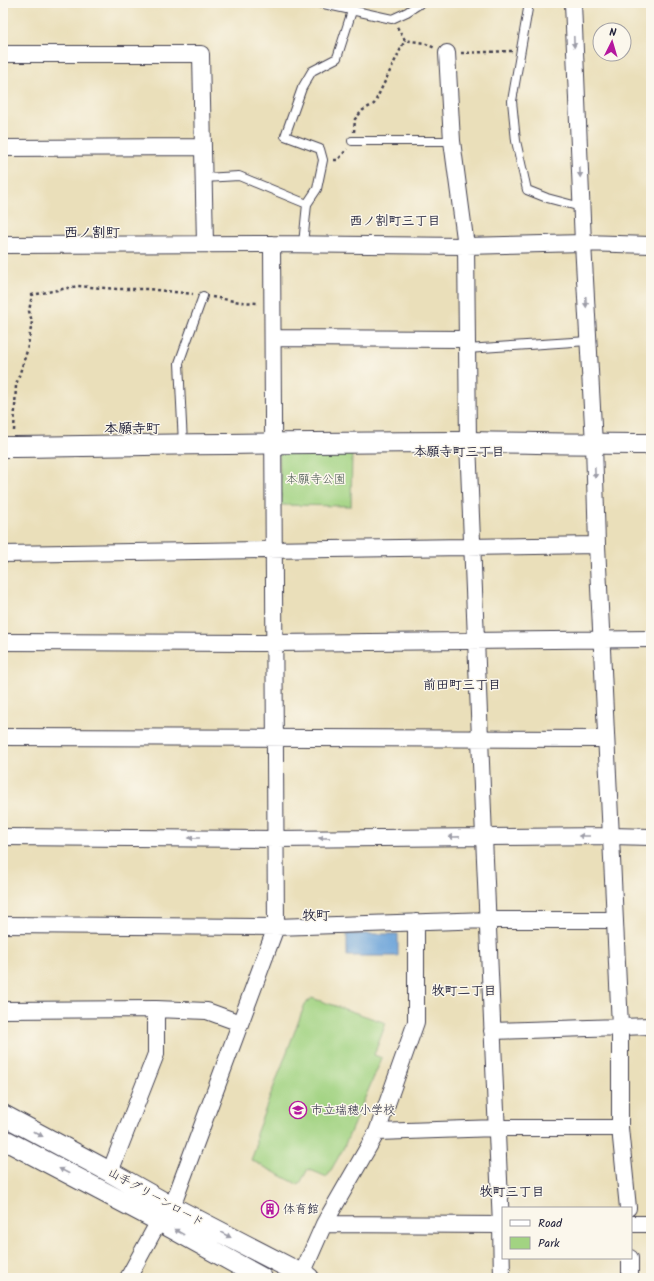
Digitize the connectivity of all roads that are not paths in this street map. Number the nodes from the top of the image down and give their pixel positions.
1 (319, 3) edge
2 (421, 3) edge
3 (529, 3) edge
4 (573, 3) edge
5 (352, 10) junction
6 (447, 53) road end
7 (3, 54) edge
8 (352, 141) road end
9 (452, 141) junction
10 (203, 147) junction
11 (3, 148) edge
12 (204, 178) junction
13 (307, 204) junction
14 (581, 207) junction
15 (583, 243) junction
16 (205, 244) junction
17 (272, 244) junction
18 (303, 244) junction
19 (3, 245) edge
20 (651, 245) edge
21 (466, 246) junction
22 (203, 296) road end
23 (273, 338) junction
24 (588, 341) junction
25 (467, 344) junction
26 (468, 442) junction
27 (273, 444) junction
28 (594, 444) junction
29 (651, 444) edge
30 (183, 445) junction
31 (8, 447) edge
32 (597, 545) junction
33 (472, 547) junction
34 (274, 550) junction
35 (3, 554) edge
36 (601, 639) junction
37 (651, 639) edge
38 (476, 641) junction
39 (3, 642) edge
40 (274, 643) junction
41 (3, 737) edge
42 (275, 738) junction
43 (480, 739) junction
44 (606, 739) junction
45 (611, 836) junction
46 (3, 837) edge
47 (484, 837) junction
48 (651, 837) edge
49 (275, 839) junction
50 (488, 920) junction
51 (615, 920) junction
52 (416, 922) junction
53 (3, 925) edge
54 (276, 927) junction
55 (156, 1009) junction
56 (3, 1010) edge
57 (240, 1023) junction
58 (620, 1026) junction
59 (651, 1026) edge
60 (492, 1031) junction
61 (3, 1115) edge
62 (497, 1128) junction
63 (620, 1128) junction
64 (377, 1132) junction
65 (3, 1139) edge
66 (110, 1172) junction
67 (628, 1207) edge
68 (166, 1214) junction
69 (324, 1224) junction
70 (632, 1224) edge
71 (651, 1224) edge
72 (502, 1225) edge
73 (630, 1259) edge
74 (306, 1276) edge
75 (128, 1278) edge
76 (262, 1278) edge
77 (502, 1278) edge
78 (630, 1278) edge

1 - 5 lane
2 - 5 lane
3 - 14 lane
4 -> 14 street
5 - 13 lane
6 - 9 street
7 - 10 street
8 - 9 lane
9 - 21 street
10 - 11 street
10 - 12 street
12 - 13 lane
12 - 16 street
13 - 18 lane
14 - 15 street
15 - 20 street
15 - 21 street
15 -> 24 street
16 - 17 street
16 - 19 street
17 - 18 street
17 - 23 street
18 - 21 street
21 - 25 street
22 - 30 lane
23 - 25 street
23 - 27 street
24 - 25 lane
24 - 28 street
25 - 26 street
26 - 27 street
26 - 28 street
26 - 33 street
27 - 30 street
27 - 34 street
28 - 29 street
28 -> 32 street
30 - 31 street
32 - 33 street
32 - 36 street
33 - 34 street
33 - 38 street
34 - 35 street
34 - 40 street
36 - 37 street
36 - 38 street
36 - 44 street
38 - 40 street
38 - 43 street
39 - 40 street
40 - 42 street
41 - 42 street
42 - 43 street
42 - 49 street
43 - 44 street
43 - 47 street
44 - 45 street
45 -> 47 street
45 - 48 street
45 - 51 street
49 -> 46 street
47 -> 49 street
47 - 50 street
49 - 54 street
50 - 51 street
50 - 52 street
50 - 60 street
51 - 58 street
52 - 54 street
52 - 64 street
53 - 54 street
54 - 57 street
55 - 56 street
55 - 57 street
55 - 66 street
57 - 68 street
58 - 59 street
58 - 60 street
58 - 63 street
60 - 62 street
61 -> 66 street, 山手グリーンロード
62 - 63 street
62 - 64 street
62 - 72 street
63 - 67 street
64 - 69 street
68 -> 65 street, 山手グリーンロード
66 - 68 street, 山手グリーンロード
68 -> 74 street, 山手グリーンロード
68 - 75 street
76 -> 68 street, 山手グリーンロード
69 - 72 street
69 - 74 street
70 - 71 street
72 - 77 street
73 - 78 street

